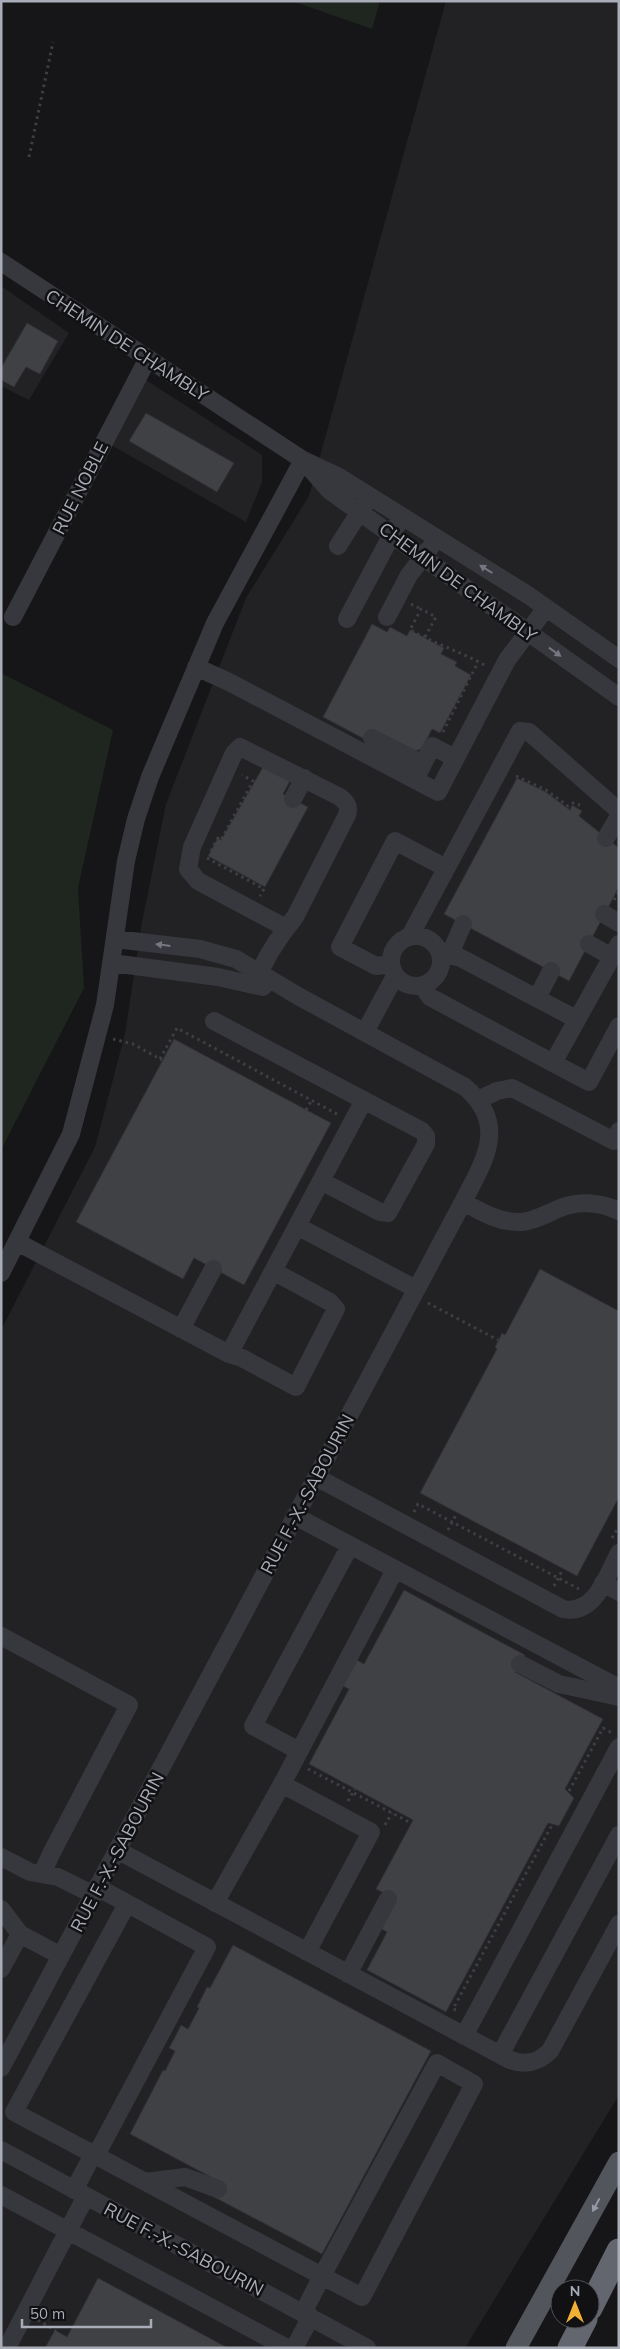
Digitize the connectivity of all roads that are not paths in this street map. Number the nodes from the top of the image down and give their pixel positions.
1 (1, 262) edge
2 (147, 360) junction
3 (303, 460) junction
4 (370, 496) junction
5 (359, 511) junction
6 (402, 516) junction
7 (391, 534) junction
8 (438, 539) junction
9 (338, 546) dead end
10 (423, 557) junction
11 (546, 608) junction
12 (13, 617) dead end
13 (387, 617) dead end
14 (347, 620) dead end
15 (527, 632) junction
16 (619, 659) edge
17 (196, 667) junction
18 (619, 697) edge
19 (372, 738) dead end
20 (455, 758) junction
21 (423, 764) junction
22 (304, 778) junction
23 (415, 780) junction
24 (293, 799) dead end
25 (619, 811) edge
26 (619, 816) edge
27 (606, 838) dead end
28 (446, 868) junction
29 (463, 924) dead end
30 (286, 928) junction
31 (410, 936) junction
32 (115, 939) junction
33 (589, 944) dead end
34 (615, 951) edge
35 (445, 954) junction
36 (112, 963) junction
37 (393, 970) junction
38 (551, 971) dead end
39 (256, 978) junction
40 (422, 985) junction
41 (537, 998) junction
42 (576, 1018) junction
43 (214, 1021) dead end
44 (619, 1026) edge
45 (365, 1032) junction
46 (552, 1063) junction
47 (364, 1100) junction
48 (478, 1100) junction
49 (619, 1131) edge
50 (321, 1181) junction
51 (462, 1202) junction
52 (619, 1211) edge
53 (297, 1226) junction
54 (17, 1242) junction
55 (214, 1269) dead end
56 (273, 1271) junction
57 (1, 1273) edge
58 (421, 1296) junction
59 (181, 1329) junction
60 (229, 1354) junction
61 (316, 1478) junction
62 (295, 1516) junction
63 (350, 1546) junction
64 (614, 1548) edge
65 (395, 1570) junction
66 (603, 1583) junction
67 (619, 1592) edge
68 (1, 1636) edge
69 (520, 1664) dead end
70 (619, 1688) edge
71 (619, 1697) edge
72 (619, 1747) edge
73 (301, 1759) junction
74 (282, 1784) junction
75 (619, 1835) edge
76 (117, 1850) junction
77 (1, 1857) edge
78 (42, 1874) junction
79 (95, 1891) junction
80 (388, 1899) dead end
81 (216, 1903) junction
82 (127, 1904) junction
83 (1, 1909) edge
84 (1, 1922) edge
85 (619, 1924) edge
86 (20, 1934) junction
87 (307, 1952) junction
88 (61, 1956) junction
89 (1, 1969) edge
90 (348, 1974) junction
91 (464, 2036) junction
92 (500, 2056) junction
93 (1, 2068) edge
94 (1, 2150) edge
95 (94, 2155) junction
96 (619, 2162) edge
97 (145, 2182) junction
98 (218, 2190) dead end
99 (80, 2193) junction
100 (1, 2195) edge
101 (68, 2231) junction
102 (619, 2251) edge
103 (322, 2276) junction
104 (600, 2288) edge
105 (307, 2315) junction
106 (580, 2329) edge
107 (7, 2348) edge
108 (287, 2348) edge
109 (294, 2348) edge
110 (367, 2348) edge
111 (516, 2348) edge
112 (570, 2348) edge

1 - 2 street, CHEMIN DE CHAMBLY
2 - 3 street, CHEMIN DE CHAMBLY
2 - 12 street, RUE NOBLE
3 - 4 street, CHEMIN DE CHAMBLY
3 - 5 street, CHEMIN DE CHAMBLY
3 - 17 street
4 - 5 street
4 - 6 street, CHEMIN DE CHAMBLY
5 - 7 street, CHEMIN DE CHAMBLY
5 - 9 street
6 - 7 street
6 - 8 street, CHEMIN DE CHAMBLY
7 - 10 street, CHEMIN DE CHAMBLY
7 - 14 street
8 - 10 street
11 -> 8 street, CHEMIN DE CHAMBLY
10 - 13 street
10 - 15 street, CHEMIN DE CHAMBLY
11 - 15 street
11 - 16 street, CHEMIN DE CHAMBLY
15 -> 18 street, CHEMIN DE CHAMBLY
15 - 20 street
17 - 23 street
17 - 32 street
19 - 21 street
20 - 21 street
20 - 23 street
21 - 23 street
22 - 24 street
22 - 30 street
22 - 30 street
25 - 28 street
26 - 27 street
28 - 31 street
28 - 37 street
29 - 35 street
30 - 39 street
31 - 35 street
31 - 37 street
32 - 36 street
39 -> 32 street, RUE F.-X.-SABOURIN
33 - 34 street
34 - 42 street
35 - 40 street
35 - 41 street
36 - 39 street, RUE F.-X.-SABOURIN
36 - 54 street
37 - 40 street
37 - 45 street
38 - 41 street
39 - 45 street, RUE F.-X.-SABOURIN
40 - 46 street
41 - 42 street
42 - 46 street
43 - 47 street
44 - 46 street
45 - 48 street, RUE F.-X.-SABOURIN
47 - 50 street
47 - 50 street
48 - 49 street
48 - 51 street, RUE F.-X.-SABOURIN
50 - 53 street
51 - 52 street
51 - 58 street, RUE F.-X.-SABOURIN
53 - 56 street
53 - 58 street
54 - 57 street
54 - 59 street
55 - 59 street
56 - 60 street
56 - 60 street
58 - 61 street, RUE F.-X.-SABOURIN
59 - 60 street
61 - 62 street, RUE F.-X.-SABOURIN
61 - 66 street
62 - 63 street
62 - 76 street, RUE F.-X.-SABOURIN
63 - 65 street
63 - 73 street
64 - 66 street
65 - 70 street
65 - 73 street
66 - 67 street
68 - 78 street
69 - 71 street
72 - 91 street
73 - 74 street
74 - 81 street
74 - 87 street
75 - 92 street
76 - 79 street, RUE F.-X.-SABOURIN
76 - 81 street
77 - 78 street
78 - 79 street
79 - 82 street
79 - 88 street, RUE F.-X.-SABOURIN
80 - 90 street
81 - 87 street
82 - 95 street
82 - 95 street
83 - 86 street
84 - 86 street
85 - 92 street
86 - 88 street
86 - 89 street
87 - 90 street
88 - 93 street, RUE F.-X.-SABOURIN
90 - 91 street
91 - 92 street
94 - 99 street, RUE F.-X.-SABOURIN
95 - 97 street
95 - 99 street
96 -> 111 main road
97 - 98 street
97 - 103 street
99 - 101 street
99 - 105 street, RUE F.-X.-SABOURIN
100 - 101 street
101 - 107 street
101 - 108 street
102 - 104 highway
103 - 103 street
103 - 105 street
105 - 109 street
105 - 110 street, RUE F.-X.-SABOURIN
106 - 112 highway

